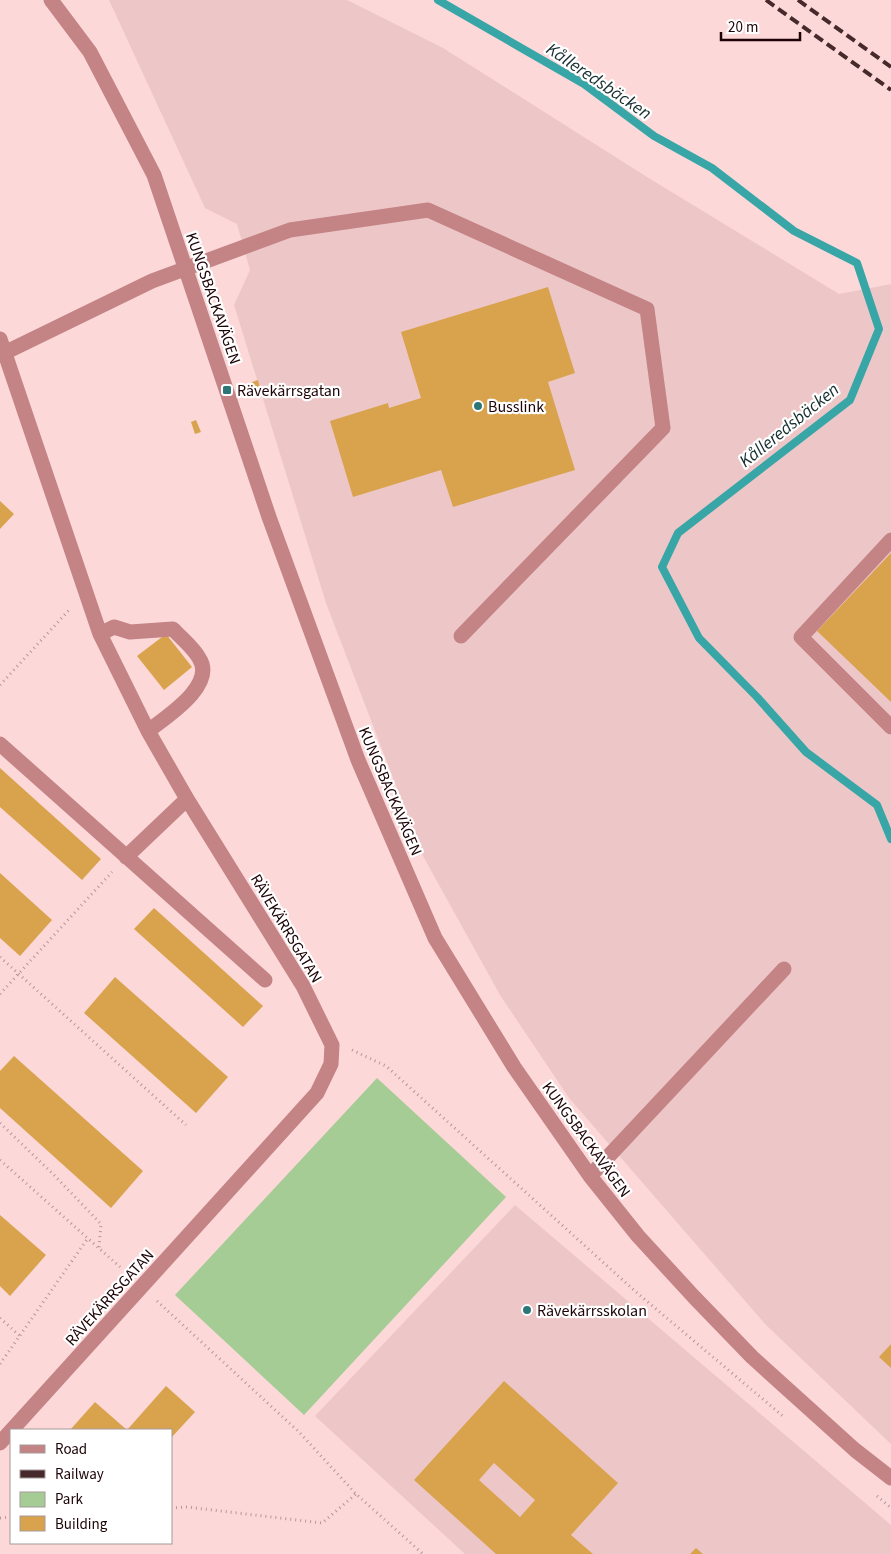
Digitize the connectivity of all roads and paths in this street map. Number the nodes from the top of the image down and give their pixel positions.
1 (51, 0) edge
2 (186, 268) junction
3 (2, 349) edge
4 (891, 540) edge
5 (85, 592) junction
6 (100, 634) junction
7 (461, 636) dead end
8 (0, 685) edge
9 (891, 727) edge
10 (148, 731) junction
11 (0, 744) edge
12 (187, 799) junction
13 (126, 857) junction
14 (0, 957) edge
15 (784, 969) dead end
16 (19, 974) junction
17 (265, 980) dead end
18 (0, 994) edge
19 (332, 1045) junction
20 (0, 1124) edge
21 (186, 1125) dead end
22 (0, 1160) edge
23 (590, 1176) junction
24 (88, 1238) junction
25 (99, 1248) junction
26 (120, 1267) dead end
27 (158, 1301) dead end
28 (0, 1318) edge
29 (20, 1336) junction
30 (0, 1364) edge
31 (786, 1419) dead end
32 (12, 1429) edge
33 (10, 1431) edge
34 (0, 1442) edge
35 (891, 1478) edge
36 (356, 1494) junction
37 (876, 1495) dead end
38 (172, 1508) edge
39 (891, 1508) edge
40 (423, 1554) edge

1 - 2 street, KUNGSBACKAVÄGEN
2 - 3 street, RÄVEKÄRRSGATAN
2 - 7 street, RÄVEKÄRRSGATAN
2 - 23 street, KUNGSBACKAVÄGEN
3 - 5 street, RÄVEKÄRRSGATAN
4 - 9 street
5 - 6 street, RÄVEKÄRRSGATAN
5 - 8 path
6 - 10 street, RÄVEKÄRRSGATAN
6 - 10 street
10 - 12 street, RÄVEKÄRRSGATAN
11 - 13 street
12 - 13 street
12 - 19 street, RÄVEKÄRRSGATAN
13 - 16 path
13 - 17 street
14 - 16 path
15 - 23 street
16 - 18 path
16 - 21 path
19 - 31 path
19 - 32 street, RÄVEKÄRRSGATAN
20 - 25 path
22 - 24 path
23 - 35 street, KUNGSBACKAVÄGEN
24 - 25 path
24 - 29 path
25 - 26 path
27 - 36 path
28 - 29 path
29 - 30 path
33 - 34 street, RÄVEKÄRRSGATAN
36 - 38 path
36 - 40 path
37 - 39 path

